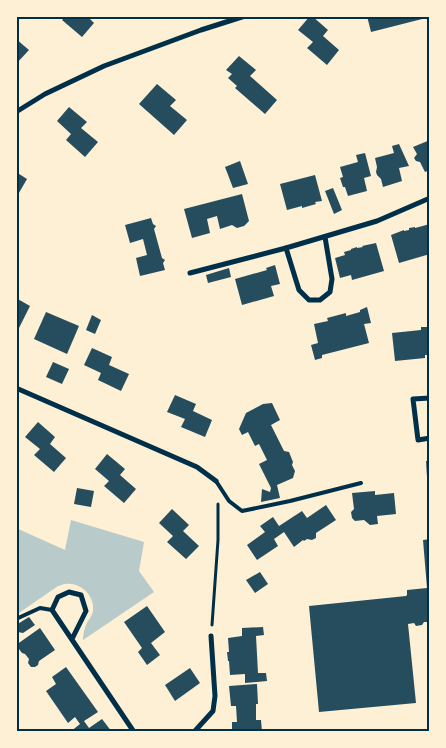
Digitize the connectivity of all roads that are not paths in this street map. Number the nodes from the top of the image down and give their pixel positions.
1 (245, 16) edge
2 (16, 112) edge
3 (430, 198) edge
4 (325, 237) junction
5 (286, 248) junction
6 (190, 272) dead end
7 (16, 388) edge
8 (430, 398) edge
9 (430, 438) edge
10 (216, 481) joint
11 (361, 483) dead end
12 (52, 610) junction
13 (16, 619) edge
14 (212, 636) road end
15 (72, 639) junction
16 (134, 732) edge
17 (194, 732) edge

1 - 2 street
3 - 4 street
4 - 5 street
4 - 5 street
5 - 6 street
7 - 10 street
8 - 9 street
10 - 11 lane
12 - 13 lane
12 - 15 street
12 - 15 street
14 - 17 street
15 - 16 street

